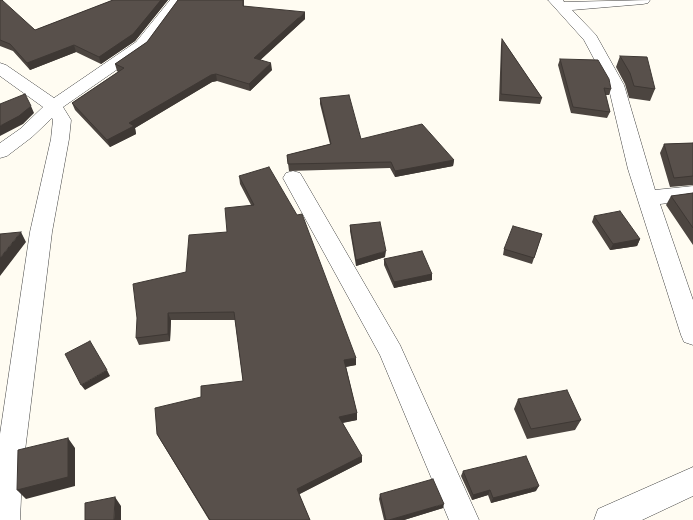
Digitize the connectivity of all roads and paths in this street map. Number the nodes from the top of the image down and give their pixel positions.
1 (176, 0) edge
2 (643, 0) edge
3 (559, 3) edge
4 (0, 68) edge
5 (54, 106) junction
6 (0, 152) edge
7 (293, 178) dead end
8 (693, 194) edge
9 (648, 198) junction
10 (693, 335) edge
11 (693, 481) edge
12 (5, 520) edge
13 (464, 520) edge
14 (609, 520) edge

1 - 5 street
2 - 3 street
3 - 9 street
4 - 5 street
5 - 6 street
5 - 12 street
7 - 13 street
8 - 9 street
9 - 10 street
11 - 14 street

